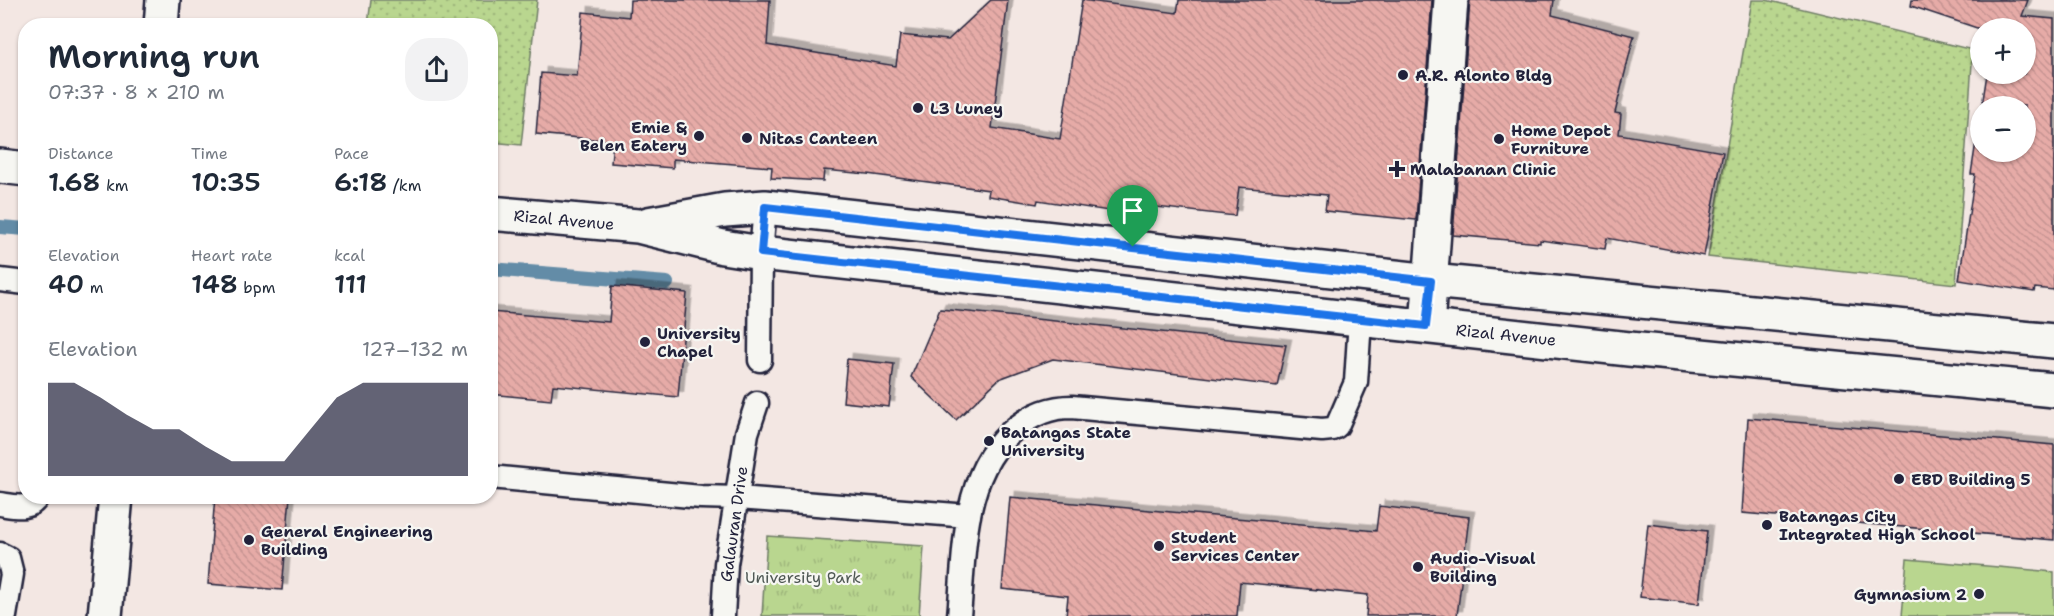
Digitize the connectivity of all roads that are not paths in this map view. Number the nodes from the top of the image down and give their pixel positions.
1 (163, 0) edge
2 (1451, 0) edge
3 (162, 18) edge
4 (0, 166) edge
5 (18, 168) edge
6 (765, 207) junction
7 (498, 214) edge
8 (638, 226) junction
9 (761, 253) junction
10 (0, 280) edge
11 (1431, 281) junction
12 (18, 282) edge
13 (1360, 320) junction
14 (1426, 326) junction
15 (2054, 341) edge
16 (760, 360) dead end
17 (2054, 390) edge
18 (756, 403) dead end
19 (498, 478) edge
20 (738, 498) junction
21 (0, 504) edge
22 (31, 504) edge
23 (115, 504) edge
24 (969, 516) junction
25 (0, 554) edge
26 (5, 616) edge
27 (105, 616) edge
28 (723, 616) edge
29 (959, 616) edge

1 - 3 main road
2 - 11 main road
4 - 5 main road
6 - 8 main road, Rizal Avenue
6 - 9 lane
6 - 11 main road, Rizal Avenue
7 - 8 main road, Rizal Avenue
8 - 9 main road, Rizal Avenue
9 - 13 main road, Rizal Avenue
9 - 16 lane
10 - 12 lane
11 - 14 main road
11 - 15 main road, Rizal Avenue
13 - 14 main road, Rizal Avenue
13 - 24 lane
14 - 17 main road, Rizal Avenue
18 - 20 lane, Galauran Drive
19 - 20 lane
20 - 24 lane
20 - 28 lane, Galauran Drive
21 - 22 lane
23 - 27 main road
24 - 29 lane
25 - 26 lane

